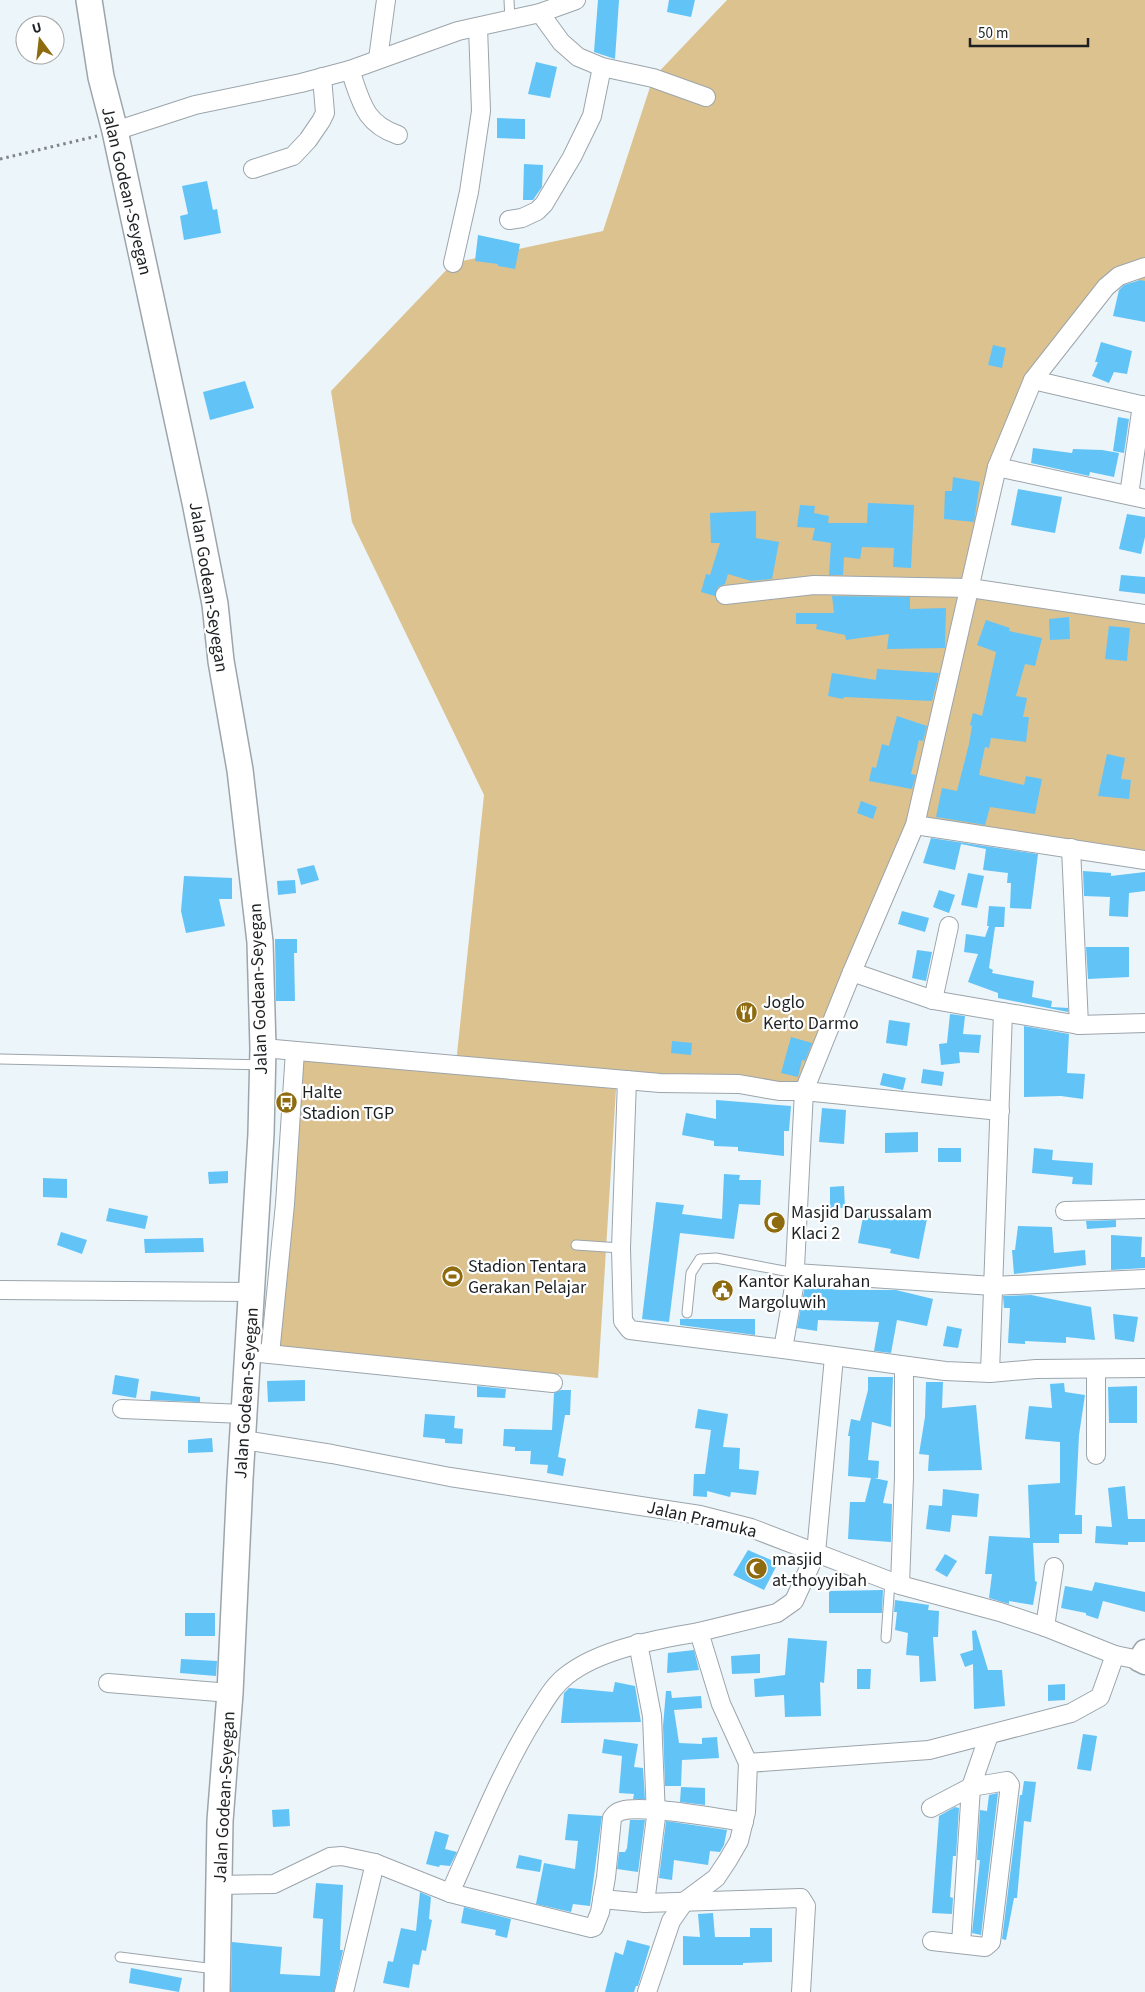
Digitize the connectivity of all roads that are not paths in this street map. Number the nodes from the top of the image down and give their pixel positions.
1 (89, 0) edge
2 (386, 0) edge
3 (509, 0) edge
4 (576, 0) edge
5 (540, 13) junction
6 (510, 20) junction
7 (478, 27) junction
8 (378, 59) junction
9 (602, 67) junction
10 (350, 70) junction
11 (322, 77) junction
12 (706, 97) dead end
13 (115, 131) junction
14 (398, 135) dead end
15 (253, 169) dead end
16 (509, 220) dead end
17 (453, 263) dead end
18 (1145, 267) edge
19 (1033, 380) junction
20 (1143, 406) edge
21 (997, 467) junction
22 (1137, 497) edge
23 (970, 588) junction
24 (725, 595) dead end
25 (1145, 614) edge
26 (915, 825) junction
27 (1071, 848) junction
28 (1145, 860) edge
29 (949, 926) dead end
30 (852, 972) junction
31 (932, 1000) junction
32 (1003, 1012) junction
33 (1145, 1023) edge
34 (1079, 1025) junction
35 (295, 1051) junction
36 (263, 1056) junction
37 (0, 1059) edge
38 (627, 1080) junction
39 (804, 1091) junction
40 (1000, 1111) junction
41 (1145, 1209) edge
42 (1065, 1211) dead end
43 (576, 1245) dead end
44 (621, 1248) junction
45 (795, 1273) junction
46 (1145, 1279) edge
47 (993, 1286) junction
48 (0, 1290) edge
49 (252, 1292) junction
50 (687, 1313) dead end
51 (783, 1349) junction
52 (259, 1353) junction
53 (834, 1357) junction
54 (904, 1366) junction
55 (1145, 1368) edge
56 (1096, 1369) junction
57 (990, 1373) junction
58 (553, 1383) dead end
59 (122, 1409) dead end
60 (244, 1414) junction
61 (243, 1440) junction
62 (1096, 1455) dead end
63 (816, 1553) junction
64 (1054, 1567) dead end
65 (895, 1583) junction
66 (1045, 1627) junction
67 (699, 1632) junction
68 (886, 1638) dead end
69 (638, 1643) junction
70 (1115, 1655) junction
71 (1143, 1658) edge
72 (108, 1683) dead end
73 (230, 1693) junction
74 (989, 1735) junction
75 (748, 1763) junction
76 (971, 1786) junction
77 (930, 1808) dead end
78 (655, 1810) junction
79 (744, 1822) junction
80 (374, 1864) junction
81 (220, 1885) junction
82 (450, 1893) junction
83 (602, 1899) junction
84 (686, 1901) junction
85 (644, 1903) junction
86 (932, 1941) dead end
87 (961, 1944) junction
88 (120, 1957) dead end
89 (217, 1981) edge
90 (344, 1992) edge
91 (647, 1992) edge
92 (801, 1992) edge

1 - 13 main road, Jalan Godean-Seyegan
2 - 8 street
3 - 6 lane
4 - 5 street
5 - 6 street
5 - 9 street
6 - 7 street
7 - 8 street
7 - 17 street
8 - 10 street
9 - 12 street
9 - 16 street
10 - 11 street
10 - 14 street
11 - 13 street
11 - 15 street
13 - 36 main road, Jalan Godean-Seyegan
18 - 19 street
19 - 20 street
19 - 21 street
20 - 22 street
21 - 22 street
21 - 23 street
23 - 24 street
23 - 25 street
23 - 26 street
26 - 27 street
26 - 30 street
27 - 28 street
27 - 34 street
29 - 31 street
30 - 31 street
30 - 39 street
31 - 32 street
32 - 34 street
32 - 40 street
33 - 34 street
35 - 36 street
35 - 38 street
35 - 52 street
36 - 37 lane
36 - 49 main road, Jalan Godean-Seyegan
38 - 39 street
38 - 44 street
39 - 40 street
39 - 45 street
40 - 47 street
41 - 42 street
43 - 44 lane
44 - 51 street
45 - 47 street
45 - 50 lane
45 - 51 street
46 - 47 street
47 - 57 street
48 - 49 street
49 - 52 main road, Jalan Godean-Seyegan
51 - 53 street
52 - 58 street
52 - 60 main road, Jalan Godean-Seyegan
53 - 54 street
53 - 63 street
54 - 57 street
54 - 65 street
55 - 56 street
56 - 57 street
56 - 62 street
59 - 60 street
60 - 61 main road, Jalan Godean-Seyegan
61 - 63 street, Jalan Pramuka
61 - 73 main road, Jalan Godean-Seyegan
63 - 65 street, Jalan Pramuka
63 - 67 street
64 - 66 street
65 - 66 street, Jalan Pramuka
65 - 68 lane
66 - 70 street, Jalan Pramuka
67 - 69 street
67 - 75 street
69 - 78 street
69 - 82 street
70 - 71 street, Jalan Pramuka
70 - 74 street
72 - 73 street
73 - 81 main road, Jalan Godean-Seyegan
74 - 75 street
74 - 76 street
75 - 79 street
76 - 77 street
76 - 87 street
76 - 87 street
78 - 79 street
78 - 83 street
78 - 85 street
79 - 84 street
80 - 81 street
80 - 82 street
80 - 90 street
81 - 89 main road, Jalan Godean-Seyegan
82 - 83 street
83 - 85 street
84 - 85 street
84 - 91 street
84 - 92 street
86 - 87 street
88 - 89 lane

